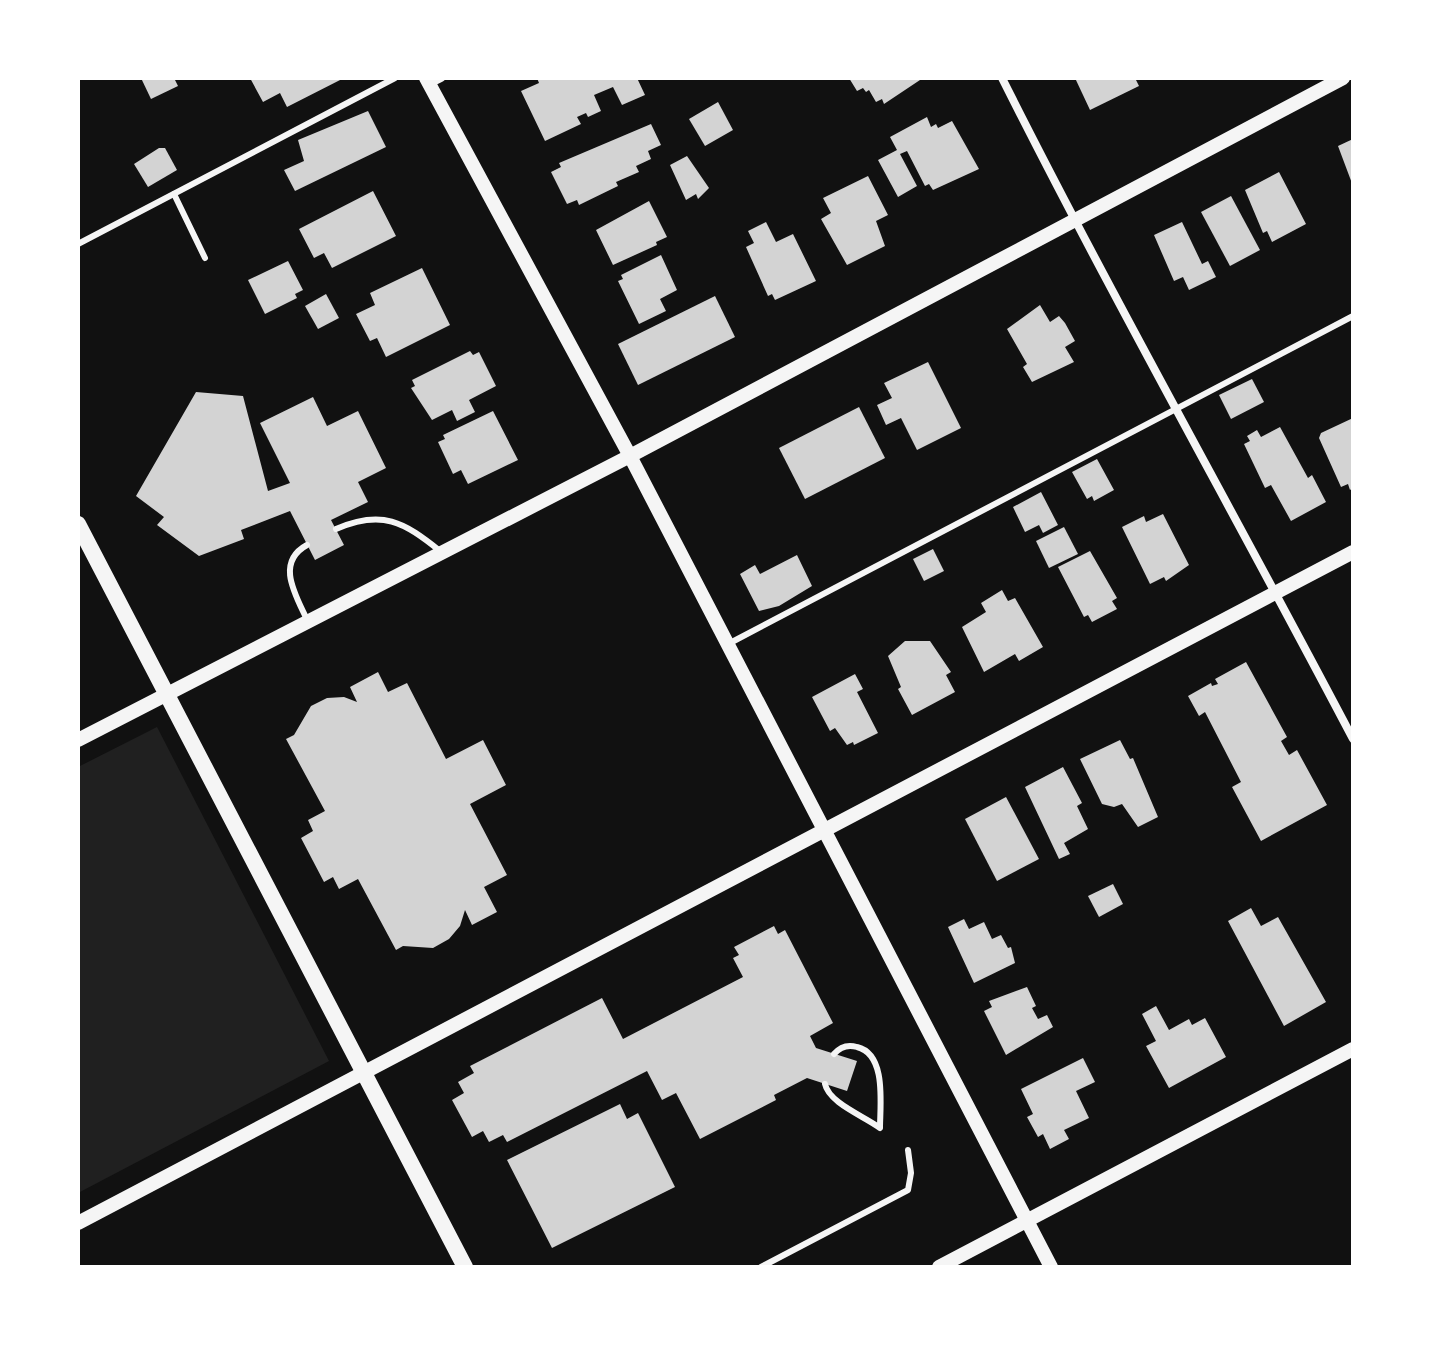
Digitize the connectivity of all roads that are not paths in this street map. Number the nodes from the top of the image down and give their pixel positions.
1 (395, 78) edge
2 (1002, 78) edge
3 (1343, 78) edge
4 (432, 80) edge
5 (174, 194) junction
6 (1074, 220) junction
7 (78, 244) edge
8 (205, 258) dead end
9 (1353, 316) edge
10 (1178, 407) junction
11 (630, 456) junction
12 (78, 524) edge
13 (336, 529) dead end
14 (307, 545) dead end
15 (1353, 552) edge
16 (443, 553) junction
17 (1276, 593) junction
18 (308, 622) junction
19 (726, 645) junction
20 (168, 693) junction
21 (1353, 739) edge
22 (78, 740) edge
23 (823, 830) junction
24 (1353, 1049) edge
25 (834, 1054) dead end
26 (365, 1075) junction
27 (825, 1084) dead end
28 (908, 1150) dead end
29 (1027, 1221) junction
30 (78, 1223) edge
31 (465, 1267) edge
32 (761, 1267) edge
33 (939, 1267) edge
34 (1051, 1267) edge

1 - 5 lane
2 - 6 street
3 - 6 street
4 - 11 street
5 - 7 lane
5 - 8 lane
6 - 10 street
6 - 11 street
9 - 10 lane
10 - 17 street
10 - 19 lane
11 - 16 street
11 - 19 street
12 - 20 main road
13 - 16 lane
14 - 18 lane
15 - 17 street
16 - 18 street
17 - 21 street
17 - 23 street
18 - 20 street
19 - 23 street
20 - 22 street
20 - 26 main road
23 - 26 street
23 - 29 street
24 - 29 street
25 - 27 lane
26 - 30 street
26 - 31 main road
28 - 32 lane
29 - 33 street
29 - 34 street

